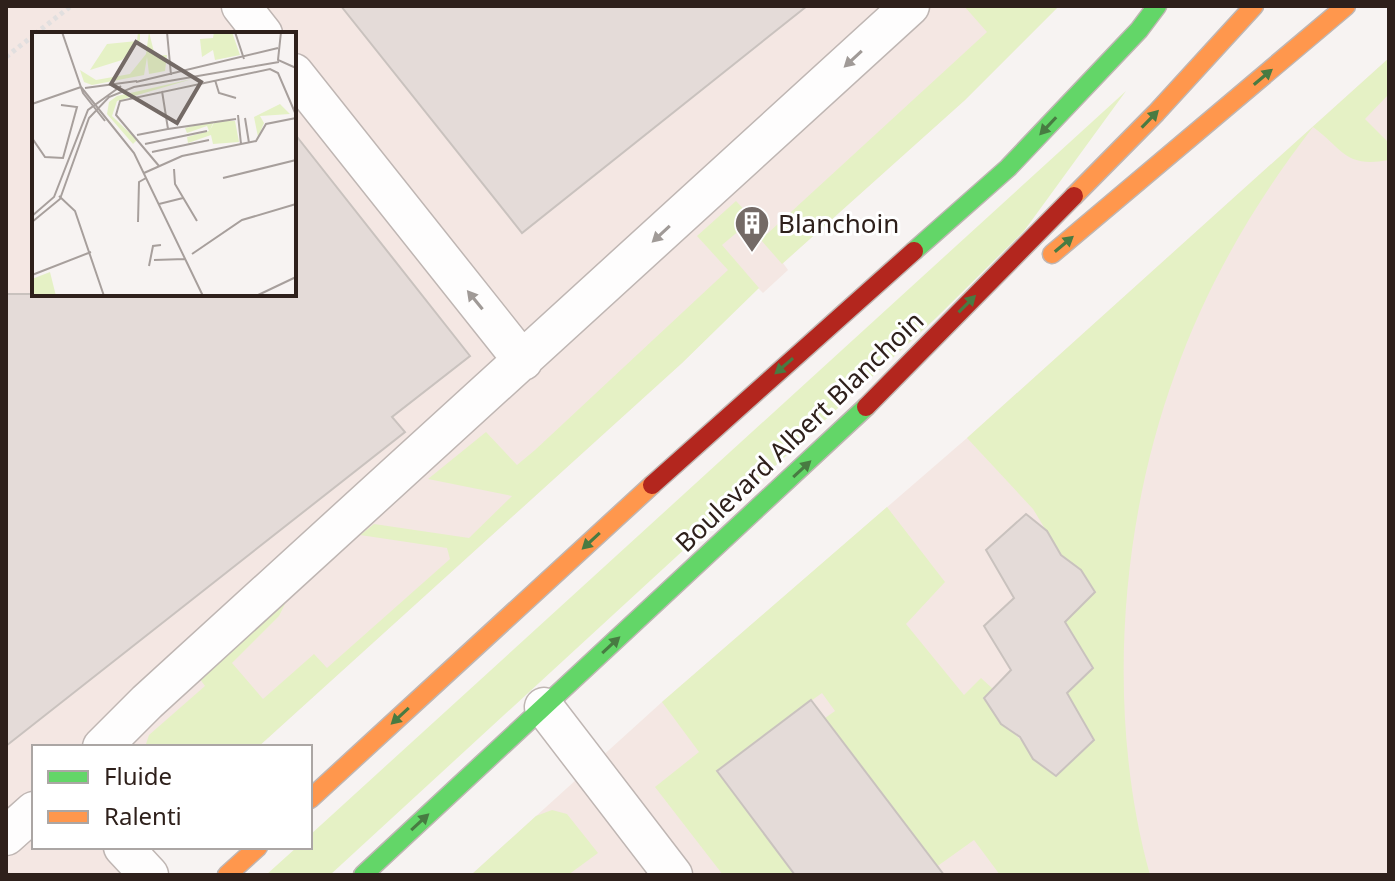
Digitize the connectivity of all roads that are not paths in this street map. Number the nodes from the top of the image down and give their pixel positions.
1 (241, 6) edge
2 (910, 6) edge
3 (1157, 6) edge
4 (1254, 6) edge
5 (1346, 6) edge
6 (261, 32) edge
7 (296, 76) edge
8 (1041, 264) dead end
9 (992, 305) dead end
10 (523, 361) junction
11 (834, 439) junction
12 (544, 707) junction
13 (104, 745) edge
14 (312, 797) edge
15 (125, 849) edge
16 (256, 849) edge
17 (149, 875) edge
18 (227, 875) edge
19 (363, 875) edge
20 (673, 875) edge

1 - 6 lane
2 -> 10 lane
3 -> 14 street, Boulevard Albert Blanchoin
11 -> 4 street, Boulevard Albert Blanchoin
8 -> 5 street
10 -> 7 lane
9 - 11 street
10 - 13 lane
12 -> 11 street, Boulevard Albert Blanchoin
19 -> 12 street, Boulevard Albert Blanchoin
12 - 20 lane
15 - 17 lane
16 - 18 street

